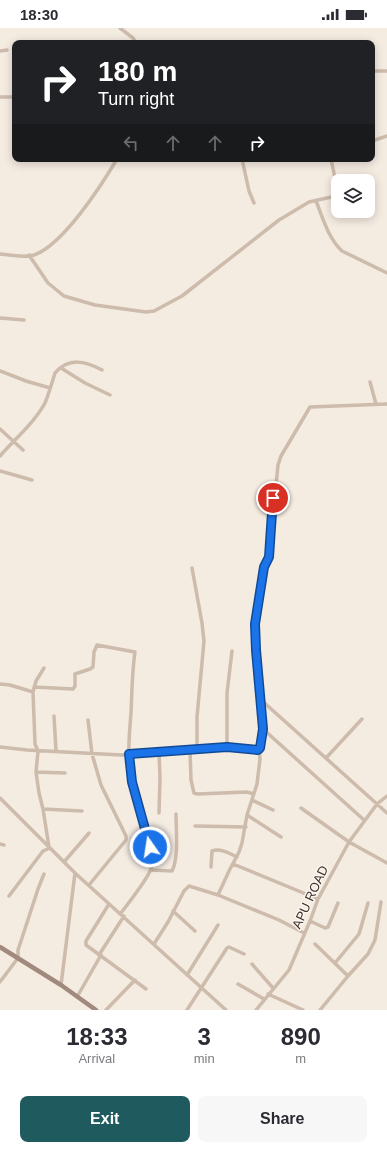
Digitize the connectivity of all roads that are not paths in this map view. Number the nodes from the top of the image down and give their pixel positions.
1 (120, 28) edge
2 (134, 40) edge
3 (7, 50) dead end
4 (0, 51) edge
5 (375, 71) edge
6 (387, 71) edge
7 (0, 98) edge
8 (12, 98) edge
9 (387, 136) edge
10 (375, 140) edge
11 (115, 162) edge
12 (243, 162) edge
13 (332, 162) edge
14 (334, 174) edge
15 (331, 197) edge
16 (316, 201) junction
17 (254, 203) dead end
18 (0, 254) edge
19 (29, 255) junction
20 (387, 273) edge
21 (0, 318) edge
22 (24, 320) dead end
23 (61, 368) junction
24 (102, 370) dead end
25 (0, 371) edge
26 (370, 382) dead end
27 (50, 388) junction
28 (110, 395) dead end
29 (376, 404) junction
30 (387, 404) edge
31 (0, 429) edge
32 (14, 442) junction
33 (22, 450) dead end
34 (0, 456) edge
35 (0, 471) edge
36 (32, 480) dead end
37 (192, 568) dead end
38 (232, 651) dead end
39 (44, 668) dead end
40 (0, 684) edge
41 (34, 687) junction
42 (33, 692) junction
43 (260, 699) junction
44 (54, 716) dead end
45 (362, 719) dead end
46 (88, 720) dead end
47 (263, 729) junction
48 (0, 747) edge
49 (227, 747) junction
50 (190, 750) junction
51 (197, 750) junction
52 (258, 750) junction
53 (38, 751) junction
54 (56, 751) junction
55 (159, 752) junction
56 (92, 754) junction
57 (129, 754) junction
58 (326, 758) junction
59 (36, 772) junction
60 (65, 773) dead end
61 (254, 794) junction
62 (387, 796) edge
63 (0, 798) edge
64 (252, 800) junction
65 (377, 804) junction
66 (301, 808) dead end
67 (43, 809) junction
68 (274, 810) dead end
69 (82, 811) dead end
70 (387, 812) edge
71 (159, 813) dead end
72 (176, 814) dead end
73 (247, 815) junction
74 (364, 820) junction
75 (195, 826) dead end
76 (246, 827) junction
77 (89, 833) dead end
78 (281, 837) dead end
79 (350, 842) junction
80 (50, 848) junction
81 (237, 857) junction
82 (64, 862) junction
83 (387, 863) edge
84 (233, 864) junction
85 (211, 867) dead end
86 (151, 870) junction
87 (75, 873) junction
88 (44, 874) dead end
89 (88, 885) junction
90 (218, 895) junction
91 (9, 896) dead end
92 (318, 899) junction
93 (381, 902) dead end
94 (338, 903) dead end
95 (368, 903) dead end
96 (109, 904) junction
97 (173, 911) junction
98 (121, 913) junction
99 (124, 916) junction
100 (310, 921) junction
101 (218, 925) dead end
102 (195, 931) dead end
103 (304, 933) junction
104 (154, 944) junction
105 (315, 944) dead end
106 (0, 947) edge
107 (244, 954) dead end
108 (100, 955) junction
109 (18, 958) junction
110 (335, 963) junction
111 (252, 964) dead end
112 (187, 975) junction
113 (348, 976) junction
114 (135, 980) junction
115 (0, 982) edge
116 (238, 984) dead end
117 (61, 985) junction
118 (146, 988) dead end
119 (201, 988) junction
120 (273, 988) junction
121 (268, 994) junction
122 (77, 997) junction
123 (264, 999) junction
124 (96, 1010) edge
125 (106, 1010) edge
126 (187, 1010) edge
127 (226, 1010) edge
128 (256, 1010) edge
129 (303, 1010) edge
130 (320, 1010) edge

1 - 2 street
3 - 4 street
5 - 6 street
7 - 8 street
9 - 10 street
11 - 19 street
12 - 17 street
13 - 14 street
15 - 16 street
16 - 19 street
16 - 20 street
18 - 19 street
21 - 22 street
23 - 24 street
23 - 27 street
23 - 28 street
25 - 27 street
26 - 29 street
27 - 32 street
29 - 30 street
29 - 43 street
31 - 32 street
32 - 33 street
32 - 34 street
35 - 36 street
37 - 51 street
38 - 49 street
39 - 41 street
40 - 42 street
41 - 42 street
41 - 57 street
42 - 53 street
43 - 47 street
43 - 58 street
44 - 54 street
45 - 58 street
46 - 56 street
47 - 52 street
47 - 74 street
48 - 53 street
49 - 51 street
49 - 52 street
50 - 51 street
50 - 55 street
50 - 61 street
52 - 61 street
53 - 54 street
53 - 59 street
54 - 56 street
55 - 57 street
55 - 71 street
56 - 57 street
56 - 89 street
57 - 86 street
58 - 65 street
59 - 60 street
59 - 67 street
61 - 64 street
62 - 65 street, APU ROAD
63 - 80 street
64 - 68 street
64 - 73 street
65 - 70 street
65 - 74 street, APU ROAD
66 - 79 street
67 - 69 street
67 - 80 street
72 - 86 street
73 - 76 street
73 - 78 street
74 - 79 street, APU ROAD
75 - 76 street
76 - 81 street
77 - 82 street
79 - 83 street
79 - 92 street, APU ROAD
80 - 82 street
80 - 91 street
81 - 84 street
81 - 85 street
82 - 87 street
84 - 90 street
84 - 92 street
86 - 98 street
87 - 89 street
87 - 117 street
88 - 109 street
89 - 96 street
90 - 97 street
90 - 103 street
92 - 100 street, APU ROAD
93 - 113 street
94 - 100 street
95 - 110 street
96 - 98 street
96 - 108 street
97 - 102 street
97 - 104 street
98 - 99 street
99 - 104 street
99 - 108 street
100 - 103 street, APU ROAD
101 - 112 street
103 - 120 street, APU ROAD
104 - 112 street
105 - 110 street
106 - 109 street
107 - 119 street
108 - 114 street
108 - 122 street
109 - 115 street
109 - 117 street
110 - 113 street
111 - 120 street
112 - 119 street
113 - 130 street
114 - 118 street
114 - 125 street
116 - 123 street
117 - 122 street
119 - 126 street
119 - 127 street
120 - 121 street, APU ROAD
121 - 123 street, APU ROAD
121 - 129 street
122 - 124 street
123 - 128 street, APU ROAD

